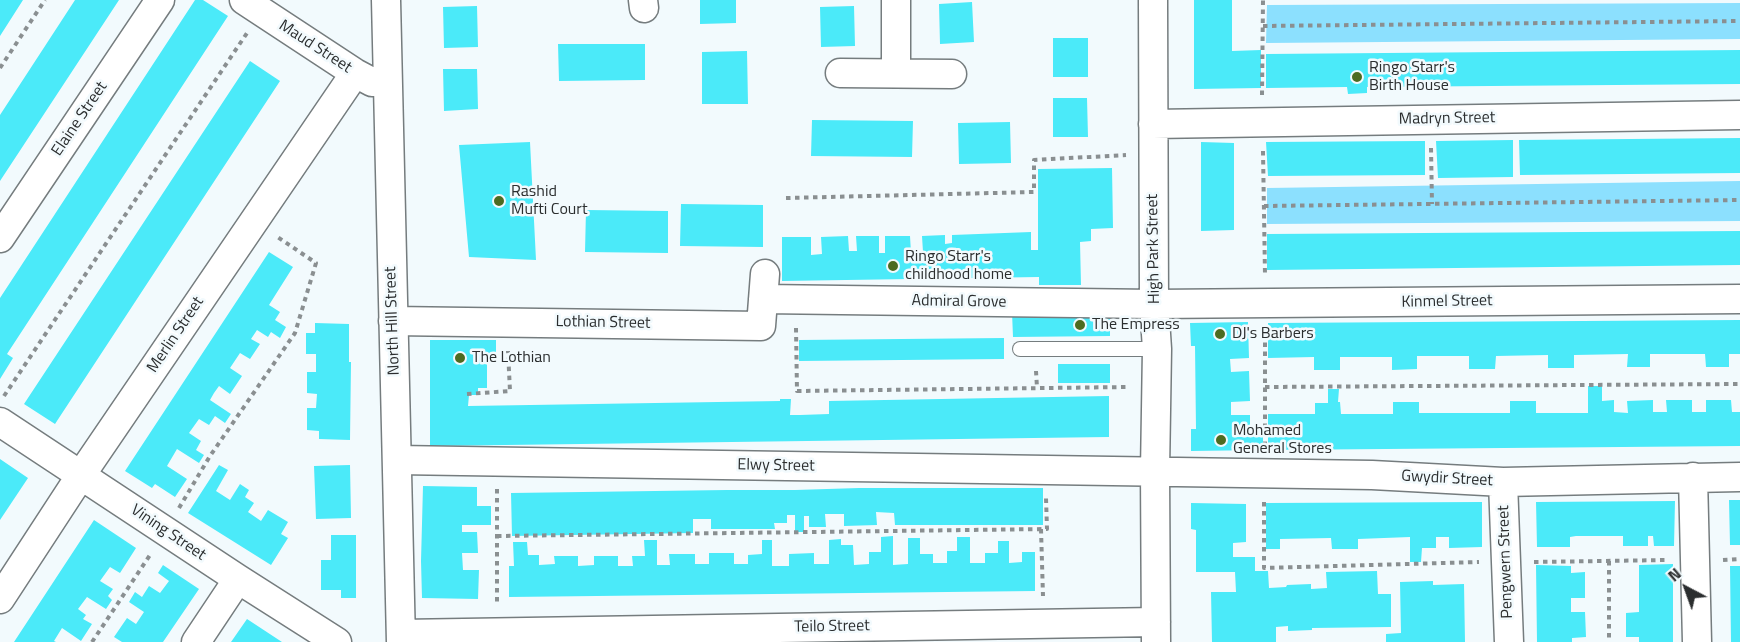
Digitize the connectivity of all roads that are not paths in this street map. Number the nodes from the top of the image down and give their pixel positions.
1 (160, 0) edge
2 (386, 0) edge
3 (896, 0) edge
4 (1153, 0) edge
5 (253, 6) edge
6 (355, 73) junction
7 (840, 73) dead end
8 (896, 73) junction
9 (952, 74) dead end
10 (387, 90) junction
11 (1740, 115) edge
12 (1153, 124) junction
13 (0, 238) edge
14 (764, 287) joint
15 (1740, 299) edge
16 (1154, 304) junction
17 (393, 321) junction
18 (1020, 349) dead end
19 (1157, 349) junction
20 (0, 422) edge
21 (397, 460) junction
22 (1155, 471) junction
23 (81, 475) junction
24 (1693, 477) junction
25 (1740, 477) edge
26 (1503, 482) junction
27 (238, 579) junction
28 (0, 599) edge
29 (1156, 632) edge
30 (401, 638) edge
31 (196, 642) edge
32 (337, 642) edge
33 (1509, 642) edge
34 (1697, 642) edge

1 - 13 street, Elaine Street
2 - 10 street, North Hill Street
3 - 8 street
4 - 12 street, High Park Street
5 - 6 street, Maud Street
6 - 10 street, Maud Street
6 - 23 street, Merlin Street
7 - 8 street
8 - 9 street
10 - 17 street, North Hill Street
11 - 12 street, Madryn Street
12 - 16 street, High Park Street
14 - 16 street, Admiral Grove
14 - 17 street, Lothian Street
15 - 16 street, Kinmel Street
16 - 19 street, High Park Street
17 - 21 street, North Hill Street
18 - 19 lane
19 - 22 street, High Park Street
20 - 23 street, Vining Street
21 - 22 street, Elwy Street
21 - 30 street, North Hill Street
22 - 26 street, Gwydir Street
22 - 29 street, High Park Street
23 - 27 street, Vining Street
23 - 28 street, Merlin Street
24 - 25 street, Gwydir Street
24 - 26 street, Gwydir Street
24 - 34 street
26 - 33 street, Pengwern Street
27 - 31 street
27 - 32 street, Vining Street
29 - 30 street, Teilo Street

